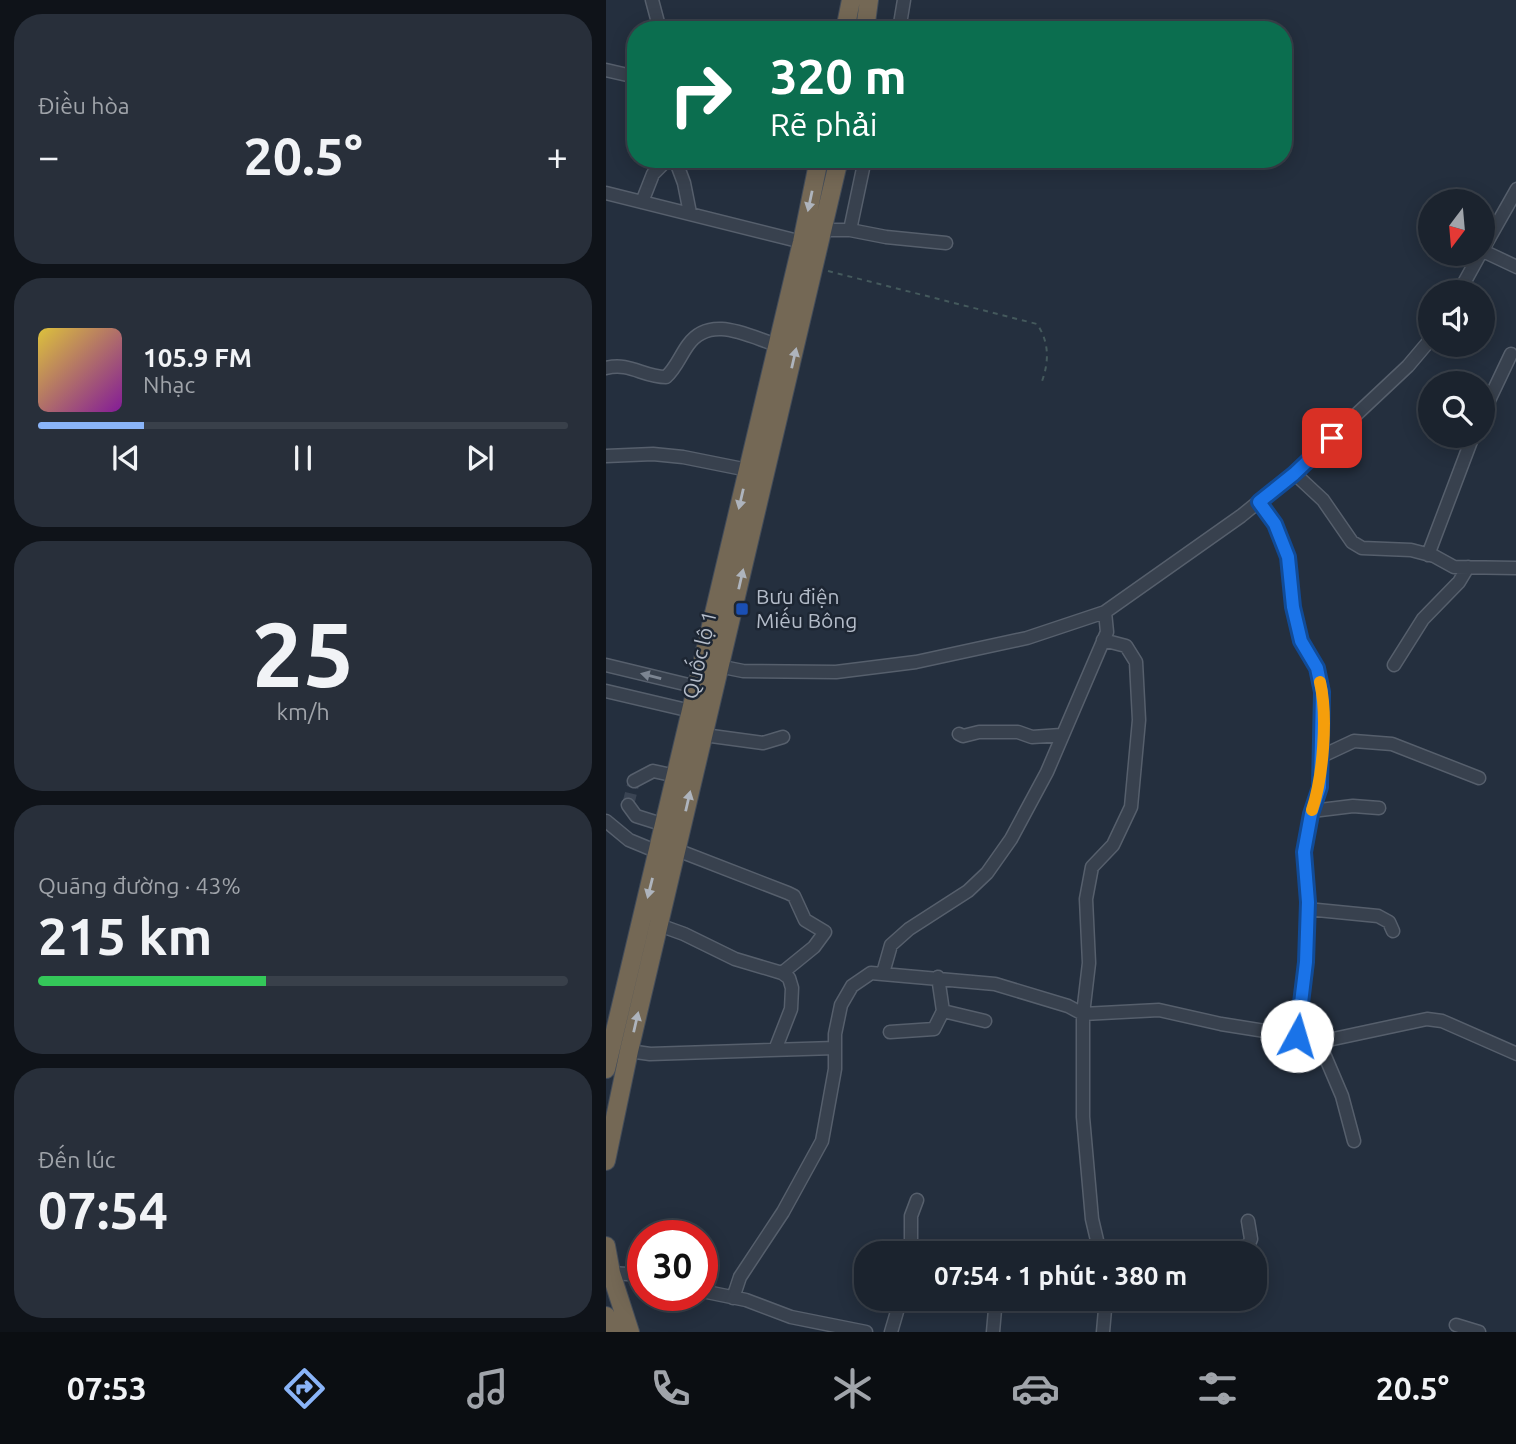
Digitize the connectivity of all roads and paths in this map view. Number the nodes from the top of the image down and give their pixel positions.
1 (652, 0) edge
2 (852, 0) edge
3 (869, 0) edge
4 (904, 0) edge
5 (658, 21) edge
6 (847, 21) edge
7 (866, 21) edge
8 (900, 21) edge
9 (606, 70) edge
10 (627, 74) edge
11 (659, 168) edge
12 (678, 168) edge
13 (817, 168) edge
14 (837, 168) edge
15 (863, 168) edge
16 (1517, 189) edge
17 (606, 193) edge
18 (642, 202) junction
19 (690, 214) junction
20 (1495, 228) edge
21 (849, 230) junction
22 (822, 238) junction
23 (802, 242) junction
24 (946, 243) dead end
25 (1495, 257) edge
26 (1517, 267) edge
27 (815, 268) junction
28 (778, 345) junction
29 (1418, 354) edge
30 (1511, 354) dead end
31 (606, 368) edge
32 (1041, 384) dead end
33 (1495, 388) edge
34 (1468, 448) edge
35 (606, 456) edge
36 (748, 470) junction
37 (1294, 474) junction
38 (1259, 502) junction
39 (1428, 555) junction
40 (1468, 567) junction
41 (1517, 568) edge
42 (1105, 612) junction
43 (1103, 640) junction
44 (712, 664) junction
45 (606, 665) edge
46 (1394, 665) dead end
47 (697, 687) junction
48 (606, 691) edge
49 (691, 711) junction
50 (959, 734) dead end
51 (704, 735) junction
52 (1061, 736) junction
53 (783, 737) dead end
54 (1322, 756) junction
55 (677, 776) junction
56 (1479, 778) dead end
57 (634, 781) dead end
58 (628, 805) dead end
59 (1379, 808) dead end
60 (1312, 811) junction
61 (606, 821) edge
62 (673, 828) junction
63 (667, 851) junction
64 (1308, 909) junction
65 (658, 925) junction
66 (1393, 931) dead end
67 (782, 973) junction
68 (883, 973) junction
69 (938, 977) junction
70 (943, 1011) junction
71 (1083, 1014) junction
72 (985, 1021) dead end
73 (890, 1032) dead end
74 (1297, 1036) junction
75 (1319, 1042) junction
76 (835, 1048) junction
77 (775, 1049) junction
78 (629, 1051) junction
79 (1517, 1054) edge
80 (606, 1069) edge
81 (1354, 1141) dead end
82 (606, 1161) edge
83 (917, 1200) dead end
84 (1248, 1221) dead end
85 (911, 1241) edge
86 (1097, 1241) edge
87 (1250, 1241) edge
88 (606, 1246) edge
89 (611, 1273) junction
90 (627, 1274) edge
91 (718, 1295) edge
92 (733, 1298) junction
93 (897, 1311) edge
94 (995, 1311) edge
95 (1105, 1311) edge
96 (606, 1316) edge
97 (1456, 1325) dead end
98 (612, 1332) edge
99 (630, 1332) edge
100 (866, 1332) edge
101 (891, 1332) edge
102 (993, 1332) edge
103 (1103, 1332) edge
104 (1479, 1332) edge

1 - 5 street
2 - 6 highway
3 - 7 highway
4 - 8 street
9 - 10 street
11 - 18 street
12 - 19 street
13 -> 23 highway, Quốc lộ 1
14 - 22 highway, Quốc lộ 1
15 - 21 street
16 - 20 street
17 - 18 street
18 - 19 street
19 - 23 street
21 - 22 street
21 - 24 street
22 - 23 street
22 - 27 highway, Quốc lộ 1
23 - 28 highway, Quốc lộ 1
25 - 26 street
27 - 32 path
44 -> 27 highway, Quốc lộ 1
28 - 31 street
28 - 36 highway, Quốc lộ 1
29 - 37 street
30 - 33 street
34 - 39 street
35 - 36 street
36 -> 44 highway, Quốc lộ 1
37 - 38 street
37 - 39 street
38 - 42 street
38 - 54 street
39 - 40 street
40 - 41 street
40 - 46 street
42 - 43 street
42 - 44 street
43 - 52 street
43 - 71 street
44 - 47 highway, Quốc lộ 1
44 - 51 highway, Quốc lộ 1
47 -> 45 street
47 - 49 highway, Quốc lộ 1
48 - 49 street
49 - 55 highway, Quốc lộ 1
50 - 52 street
51 - 53 street
62 -> 51 highway, Quốc lộ 1
52 - 68 street
54 - 56 street
54 - 60 street
55 - 57 street
55 - 62 highway, Quốc lộ 1
58 - 62 street
59 - 60 street
60 - 64 street
61 - 63 street
62 - 63 highway, Quốc lộ 1
63 - 65 highway, Quốc lộ 1
63 - 67 street
63 -> 80 highway, Quốc lộ 1
64 - 66 street
64 - 74 street
65 - 67 street
78 -> 65 highway, Quốc lộ 1
67 - 77 street
68 - 69 street
68 - 76 street
69 - 70 street
69 - 71 street
70 - 72 street
70 - 73 street
71 - 74 street
71 - 86 street
74 - 75 street
75 - 79 street
75 - 81 street
76 - 77 street
76 - 92 street
77 - 78 street
78 - 82 highway, Quốc lộ 1
83 - 85 street
84 - 87 street
88 - 89 highway
89 - 90 street
89 - 99 highway
91 - 92 street
92 - 100 street
93 - 101 street
94 - 102 street
95 - 103 street
96 - 98 highway
97 - 104 street

